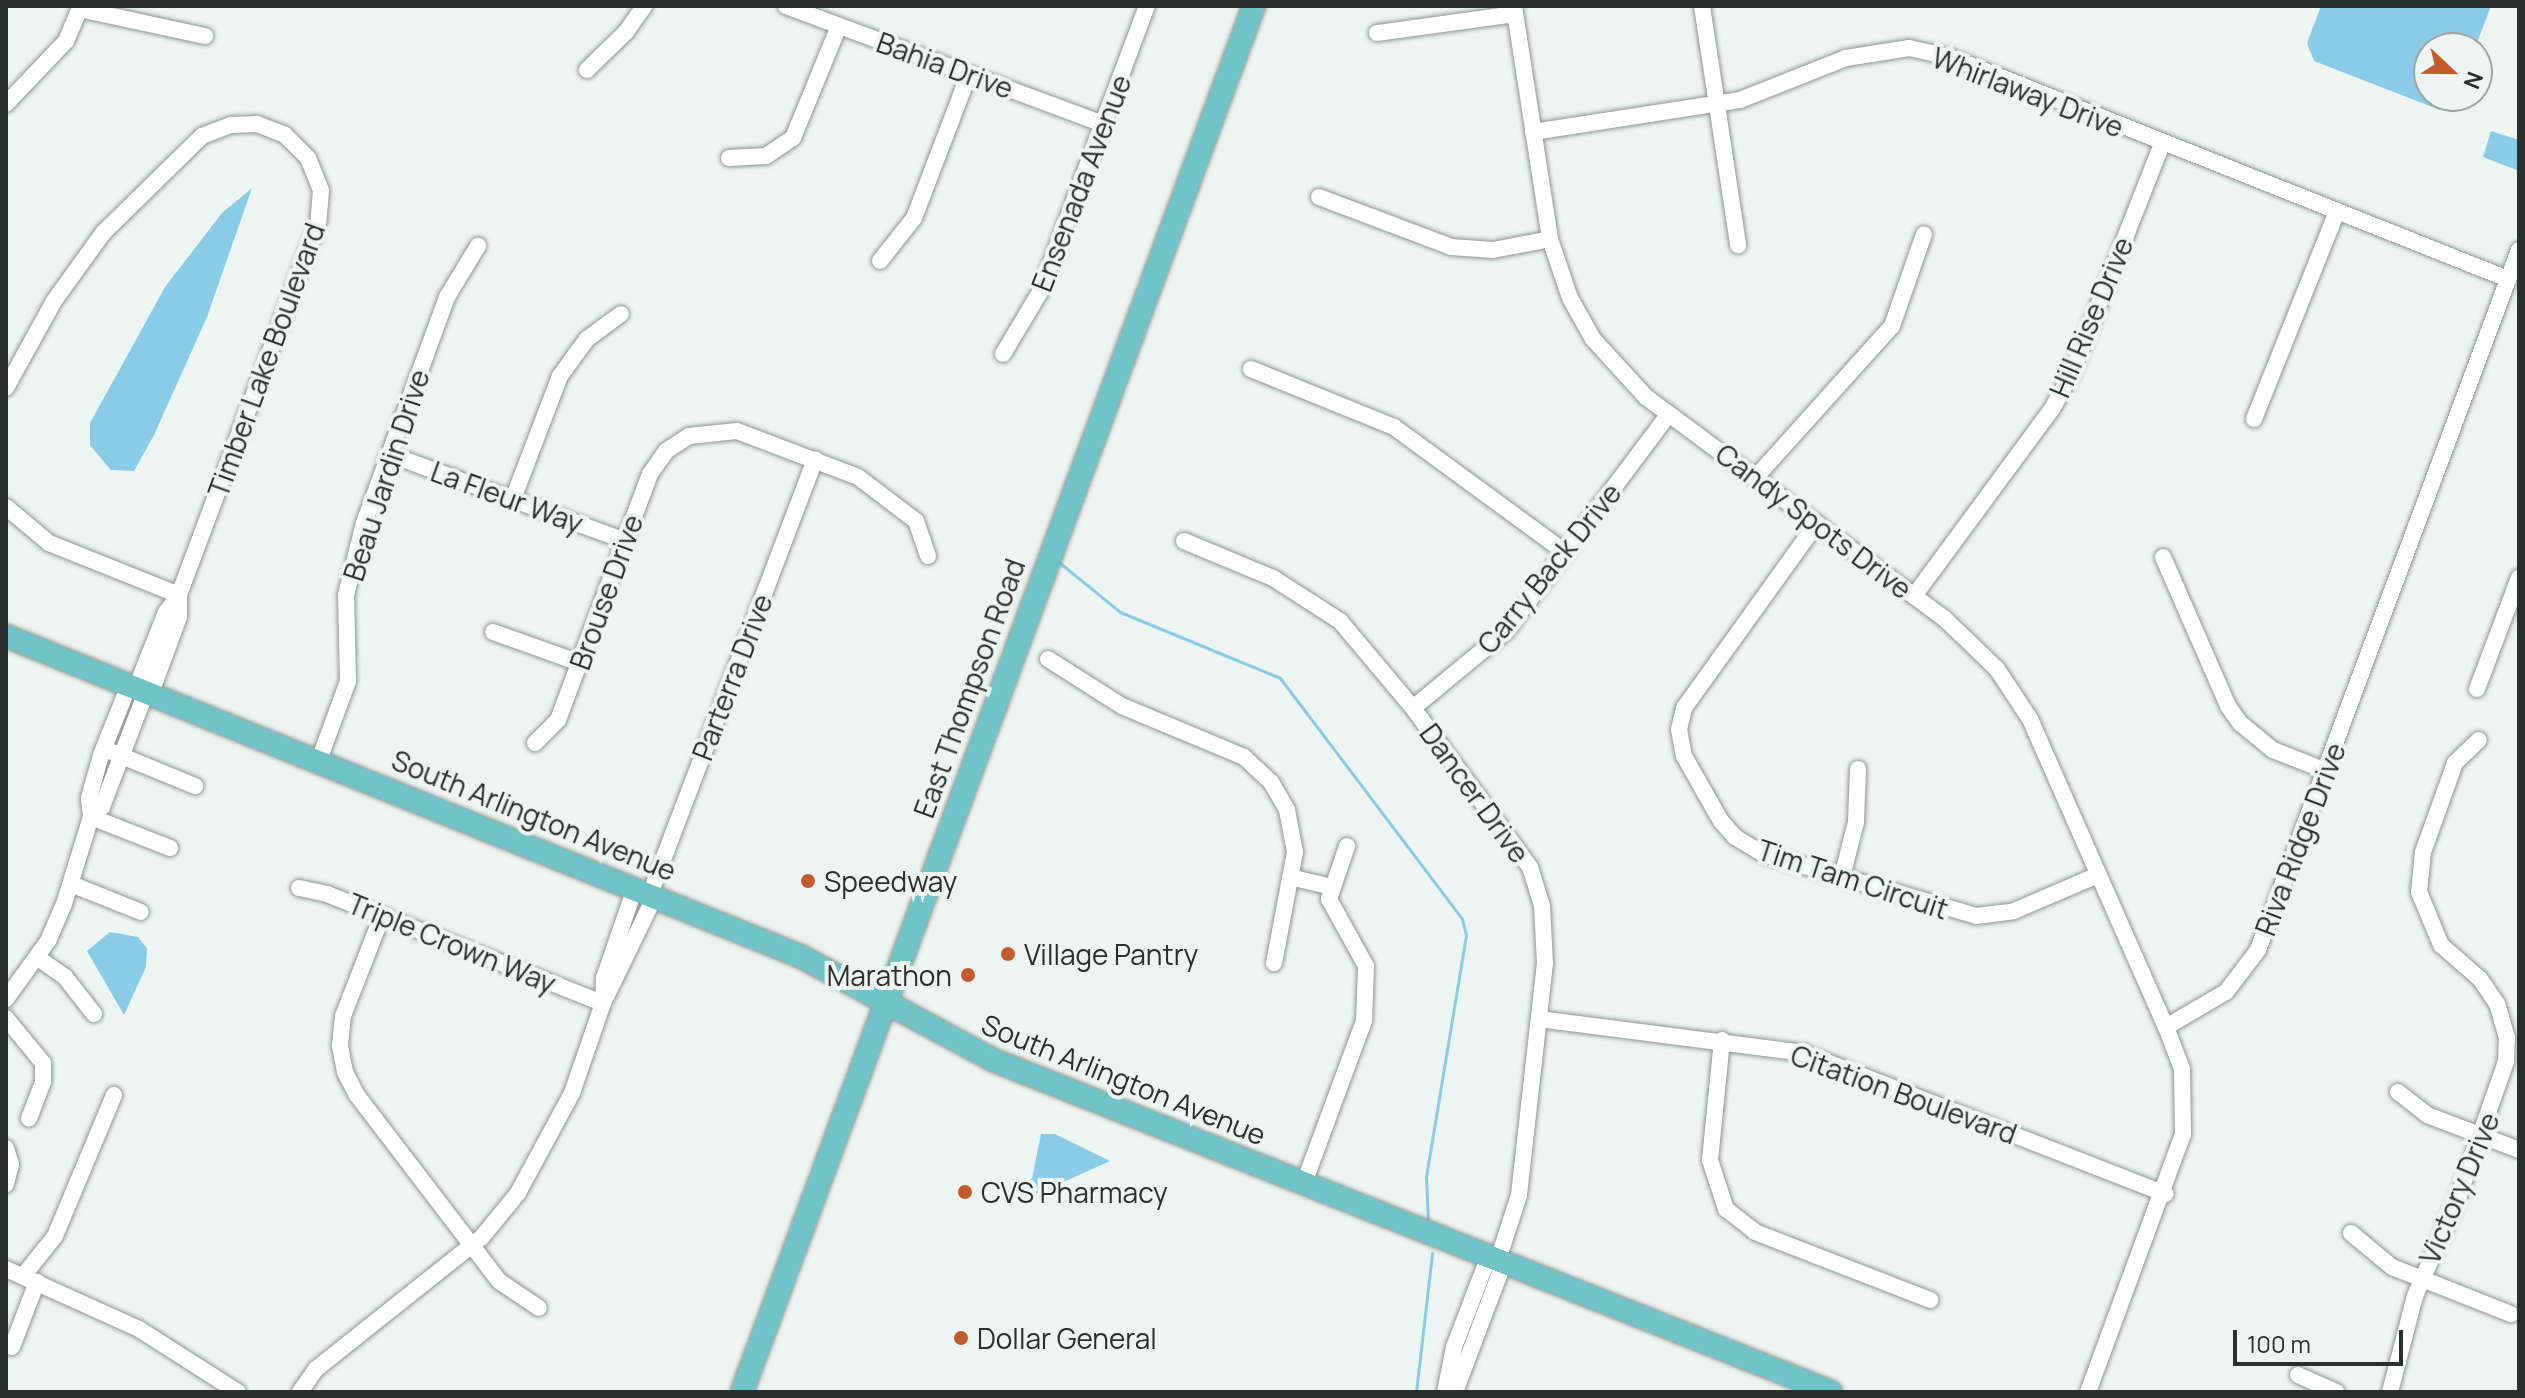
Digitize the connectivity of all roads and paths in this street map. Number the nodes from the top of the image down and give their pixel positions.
1 (644, 6) edge
2 (786, 6) edge
3 (1147, 6) edge
4 (1254, 6) edge
5 (1702, 6) edge
6 (81, 7) edge
7 (1515, 10) edge
8 (839, 26) junction
9 (1377, 33) dead end
10 (205, 36) dead end
11 (587, 70) dead end
12 (969, 74) junction
13 (6, 104) edge
14 (1717, 104) junction
15 (1104, 124) junction
16 (1533, 132) junction
17 (2162, 144) junction
18 (729, 158) dead end
19 (1319, 197) dead end
20 (2337, 211) junction
21 (1924, 234) dead end
22 (1550, 239) junction
23 (1738, 245) dead end
24 (478, 246) dead end
25 (2519, 250) edge
26 (880, 261) dead end
27 (2508, 279) junction
28 (621, 314) dead end
29 (1003, 354) dead end
30 (1251, 369) dead end
31 (6, 388) edge
32 (1669, 414) junction
33 (2254, 419) dead end
34 (389, 454) junction
35 (815, 459) junction
36 (1756, 477) junction
37 (513, 499) junction
38 (6, 507) edge
39 (1817, 523) junction
40 (625, 541) junction
41 (1184, 541) dead end
42 (1565, 552) junction
43 (928, 556) dead end
44 (2163, 557) dead end
45 (2519, 578) edge
46 (179, 595) junction
47 (1914, 596) junction
48 (493, 632) dead end
49 (6, 636) edge
50 (1048, 659) dead end
51 (580, 663) junction
52 (140, 689) junction
53 (2477, 689) dead end
54 (1413, 708) junction
55 (2479, 740) dead end
56 (535, 743) dead end
57 (103, 749) junction
58 (120, 755) junction
59 (319, 760) junction
60 (1858, 769) dead end
61 (2326, 771) junction
62 (195, 786) dead end
63 (91, 817) junction
64 (1347, 846) dead end
65 (170, 848) dead end
66 (2098, 875) junction
67 (1290, 877) junction
68 (1842, 877) junction
69 (71, 884) junction
70 (1332, 887) junction
71 (299, 888) dead end
72 (647, 892) junction
73 (141, 912) dead end
74 (382, 916) junction
75 (38, 958) junction
76 (1274, 963) dead end
77 (6, 999) edge
78 (885, 1001) junction
79 (603, 1003) junction
80 (94, 1014) dead end
81 (6, 1018) edge
82 (1539, 1019) junction
83 (2166, 1027) junction
84 (2513, 1038) edge
85 (1722, 1040) junction
86 (2398, 1092) dead end
87 (114, 1095) dead end
88 (29, 1118) dead end
89 (2482, 1136) junction
90 (6, 1148) edge
91 (2519, 1150) edge
92 (1304, 1183) junction
93 (6, 1184) edge
94 (2165, 1194) junction
95 (2351, 1233) dead end
96 (472, 1245) junction
97 (1497, 1259) junction
98 (6, 1269) edge
99 (2421, 1278) junction
100 (30, 1279) junction
101 (1930, 1300) dead end
102 (539, 1308) dead end
103 (2511, 1314) dead end
104 (12, 1347) dead end
105 (2298, 1375) dead end
106 (238, 1392) edge
107 (300, 1392) edge
108 (742, 1392) edge
109 (1445, 1392) edge
110 (1455, 1392) edge
111 (1831, 1392) edge
112 (2088, 1392) edge
113 (2336, 1392) edge
114 (2390, 1392) edge

1 - 11 street
2 - 8 street, Bahia Drive
3 - 15 street, Ensenada Avenue
4 - 78 main road, East Thompson Road
5 - 14 street
6 - 10 street
6 - 13 street
7 - 9 street
7 - 16 street, Candy Spots Drive
8 - 12 street, Bahia Drive
8 - 18 street
12 - 15 street, Bahia Drive
12 - 26 street
14 - 16 street, Whirlaway Drive
14 - 17 street, Whirlaway Drive
14 - 23 street
15 - 29 street, Ensenada Avenue
16 - 22 street, Candy Spots Drive
17 - 20 street, Whirlaway Drive
17 - 47 street, Hill Rise Drive
19 - 22 street
20 - 27 street, Whirlaway Drive
20 - 33 street
21 - 36 street
22 - 32 street, Candy Spots Drive
24 - 34 street, Beau Jardin Drive
25 - 27 street, Riva Ridge Drive
27 - 61 street, Riva Ridge Drive
28 - 37 street
30 - 42 street
31 - 46 street, Timber Lake Boulevard
32 - 36 street, Candy Spots Drive
32 - 42 street, Carry Back Drive
34 - 37 street, La Fleur Way
34 - 59 street, Beau Jardin Drive
35 - 40 street, Brouse Drive
35 - 43 street
35 - 72 street, Parterra Drive
36 - 39 street, Candy Spots Drive
37 - 40 street, La Fleur Way
38 - 46 street
39 - 47 street, Candy Spots Drive
39 - 68 street, Tim Tam Circuit
40 - 51 street, Brouse Drive
41 - 54 street, Dancer Drive
42 - 54 street, Carry Back Drive
44 - 61 street
45 - 53 street
46 - 52 street, Timber Lake Boulevard
47 - 66 street, Candy Spots Drive
48 - 51 street
49 - 52 main road, South Arlington Avenue
50 - 67 street
51 - 56 street, Brouse Drive
52 - 57 street, Timber Lake Boulevard
52 - 58 street, Timber Lake Boulevard
52 - 59 main road, South Arlington Avenue
54 - 82 street, Dancer Drive
55 - 84 street, Victory Drive
57 - 58 street
57 - 63 street, Timber Lake Boulevard
58 - 62 street
58 - 63 street, Timber Lake Boulevard
59 - 72 main road, South Arlington Avenue
60 - 68 street
61 - 83 street, Riva Ridge Drive
63 - 65 street
63 - 69 street
64 - 70 street
66 - 68 street, Tim Tam Circuit
66 - 83 street, Candy Spots Drive
67 - 70 street
67 - 76 street
69 - 73 street
69 - 75 street
70 - 92 street
71 - 74 street, Triple Crown Way
72 - 78 main road, South Arlington Avenue
72 - 79 street, Parterra Drive
74 - 79 street, Triple Crown Way
74 - 96 street
75 - 77 street
75 - 80 street
78 - 92 main road, South Arlington Avenue
78 - 108 main road, East Thompson Road
79 - 96 street, Parterra Drive
81 - 88 street
82 - 85 street, Citation Boulevard
82 - 97 street, Dancer Drive
83 - 94 street
84 - 89 street, Victory Drive
85 - 94 street, Citation Boulevard
85 - 101 street
86 - 89 street
87 - 100 street
89 - 91 street
89 - 99 street, Victory Drive
90 - 93 street
92 - 97 main road, South Arlington Avenue
94 - 112 street
95 - 99 street
96 - 102 street
96 - 107 street, Parterra Drive
97 - 109 street
97 - 110 street
97 - 111 main road, South Arlington Avenue
98 - 100 street
99 - 103 street
99 - 114 street, Victory Drive
100 - 104 street
100 - 106 street
105 - 113 street

